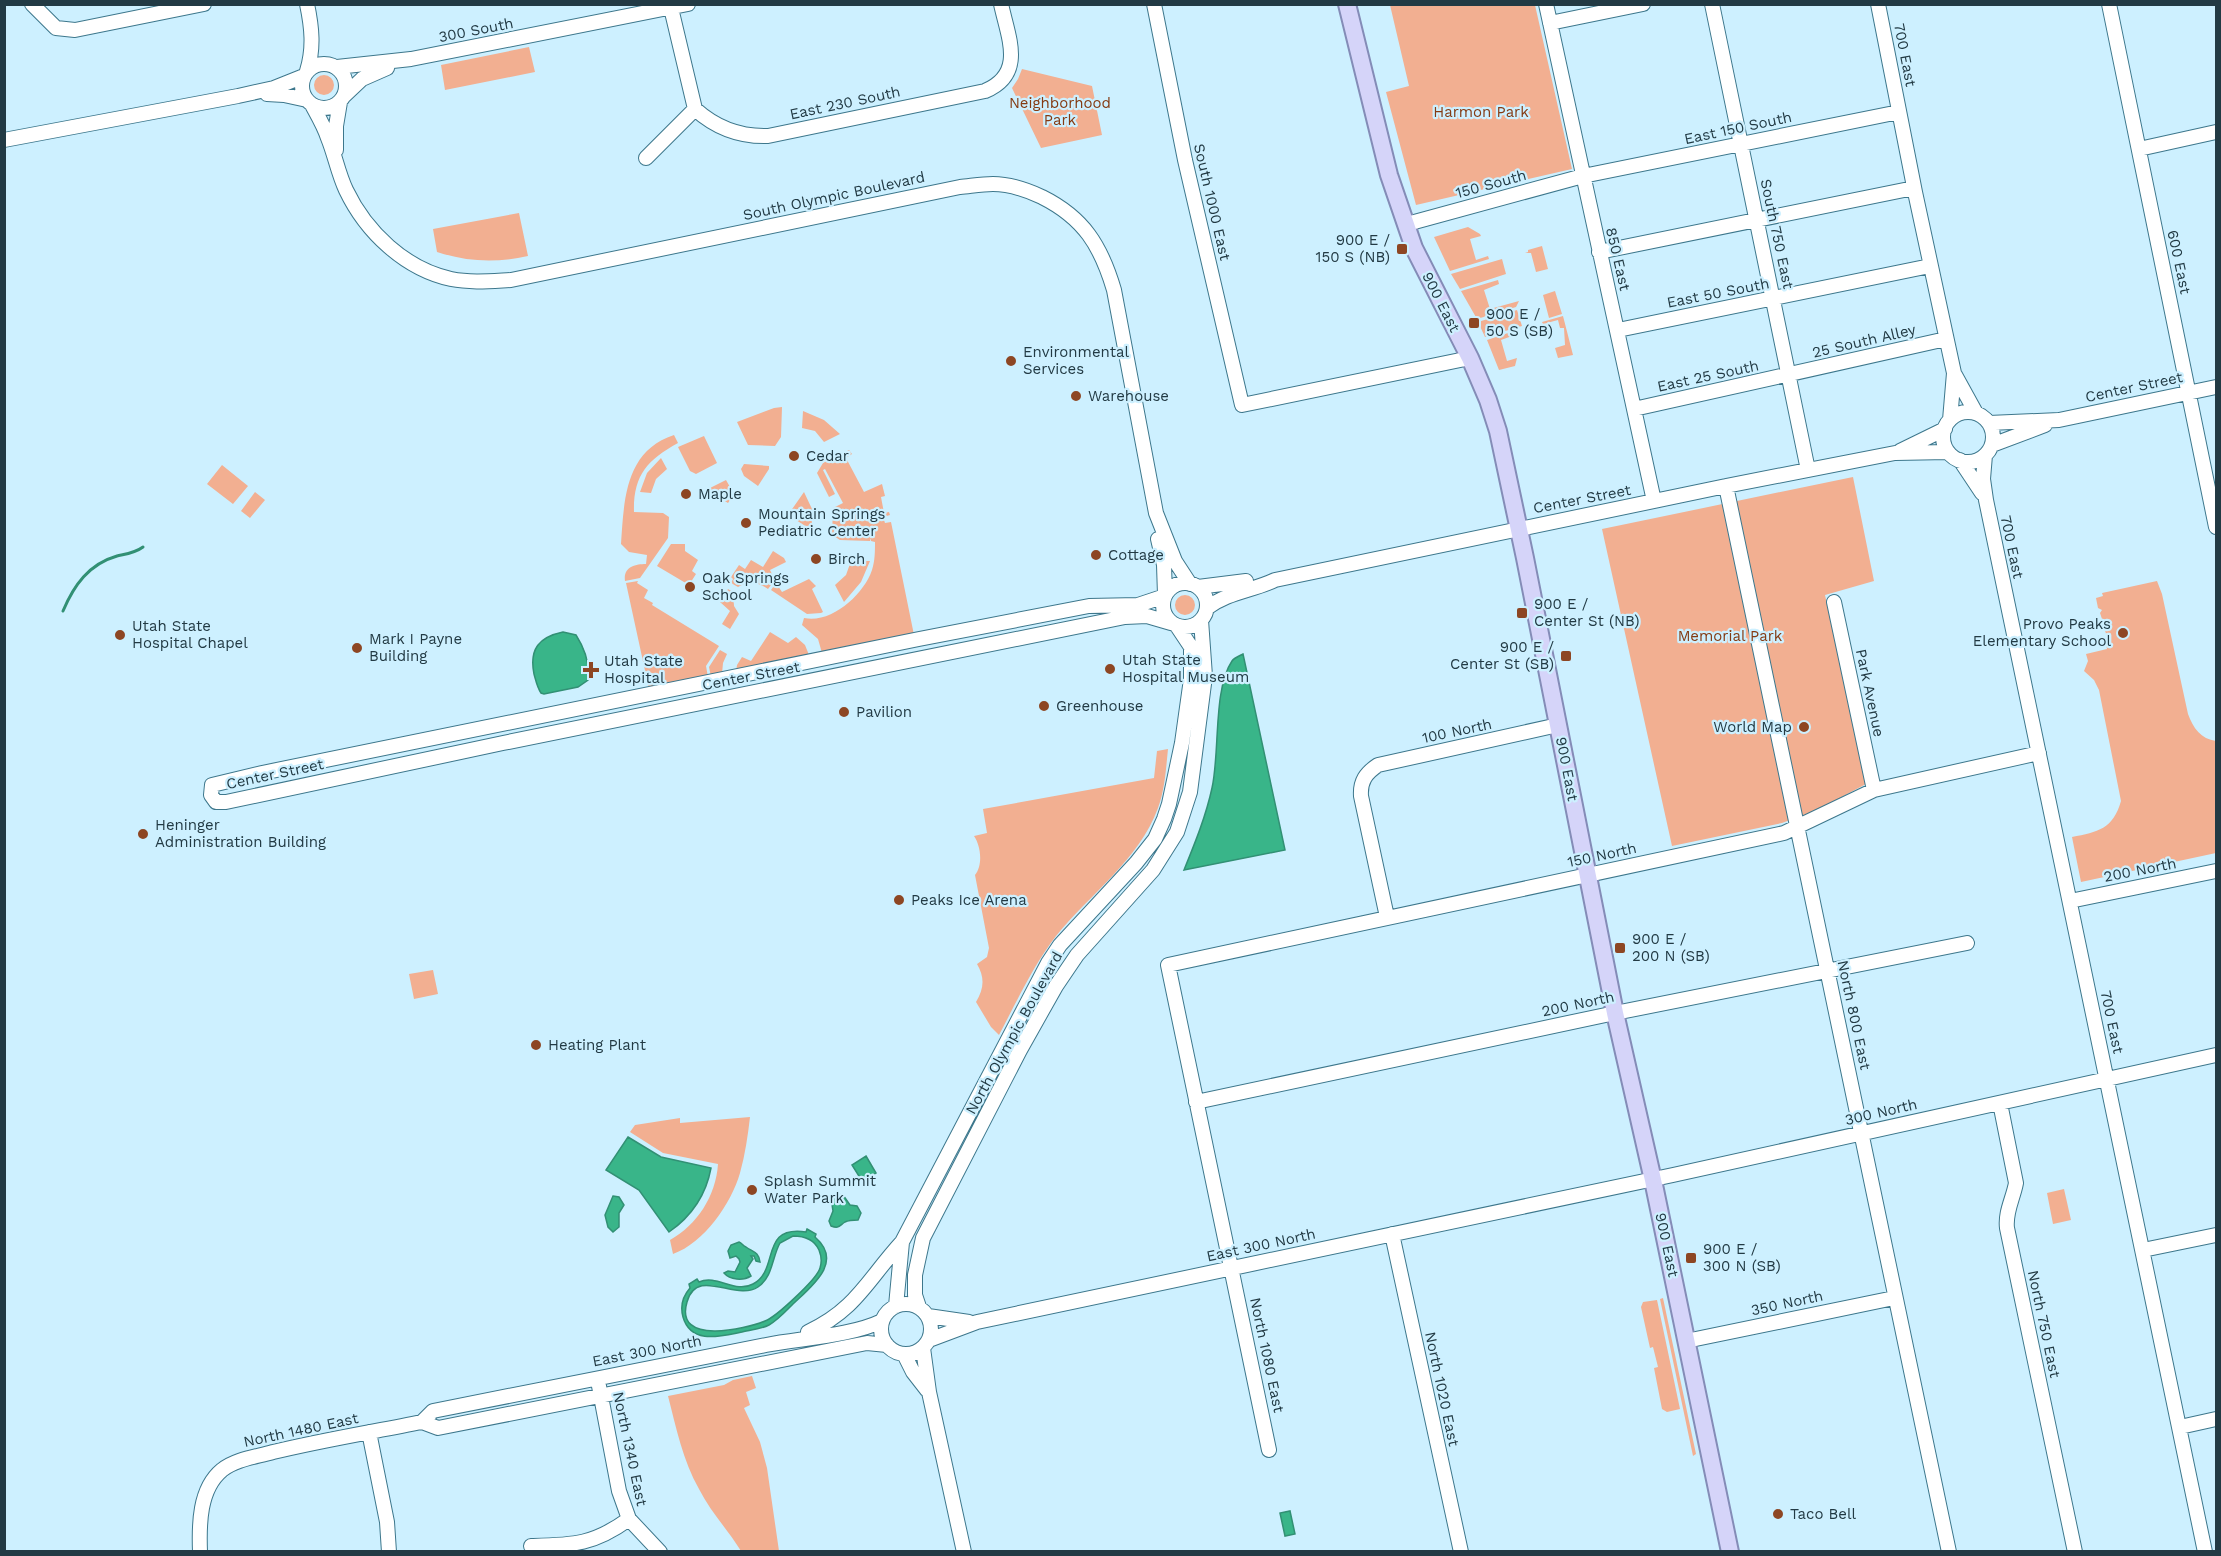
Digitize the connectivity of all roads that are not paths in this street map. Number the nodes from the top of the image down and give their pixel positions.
1 (32, 4) edge
2 (204, 4) edge
3 (687, 4) edge
4 (1001, 4) edge
5 (1154, 4) edge
6 (1347, 4) edge
7 (1546, 4) edge
8 (1643, 4) edge
9 (1712, 4) edge
10 (1878, 4) edge
11 (2109, 4) edge
12 (167, 8) edge
13 (671, 8) junction
14 (308, 10) edge
15 (1550, 23) junction
16 (411, 59) junction
17 (335, 66) junction
18 (306, 73) junction
19 (238, 96) junction
20 (342, 99) junction
21 (310, 102) junction
22 (695, 109) junction
23 (1900, 119) junction
24 (2217, 132) edge
25 (4, 140) edge
26 (1741, 145) junction
27 (2139, 149) junction
28 (646, 158) dead end
29 (338, 169) junction
30 (1583, 176) junction
31 (1914, 188) junction
32 (1757, 221) junction
33 (1407, 224) junction
34 (1599, 252) junction
35 (1930, 266) junction
36 (1773, 298) junction
37 (1618, 330) junction
38 (1946, 339) junction
39 (1470, 358) junction
40 (1954, 373) junction
41 (1789, 375) junction
42 (2217, 387) edge
43 (2189, 393) junction
44 (1634, 409) junction
45 (1976, 413) junction
46 (2059, 420) junction
47 (1989, 423) junction
48 (1947, 424) junction
49 (1988, 450) junction
50 (1948, 452) junction
51 (1895, 453) junction
52 (1960, 460) junction
53 (1808, 470) junction
54 (1726, 486) junction
55 (1986, 500) junction
56 (1654, 501) junction
57 (1156, 513) junction
58 (2217, 527) edge
59 (1519, 528) junction
60 (1275, 580) junction
61 (1194, 586) junction
62 (1165, 596) junction
63 (1834, 602) dead end
64 (1055, 613) junction
65 (1204, 614) junction
66 (1174, 624) junction
67 (1059, 631) junction
68 (929, 637) junction
69 (933, 656) junction
70 (802, 664) junction
71 (806, 682) junction
72 (694, 685) junction
73 (698, 704) junction
74 (522, 720) junction
75 (1558, 725) junction
76 (526, 739) junction
77 (2039, 753) junction
78 (295, 767) junction
79 (262, 773) junction
80 (300, 785) junction
81 (1874, 790) junction
82 (267, 794) junction
83 (1799, 827) junction
84 (2217, 871) edge
85 (1587, 874) junction
86 (2070, 901) junction
87 (1387, 917) junction
88 (1967, 943) dead end
89 (1828, 970) junction
90 (1615, 1013) junction
91 (2217, 1055) edge
92 (2107, 1080) junction
93 (1196, 1102) junction
94 (2000, 1103) junction
95 (1862, 1134) junction
96 (1653, 1180) junction
97 (1553, 1201) joint
98 (1392, 1234) junction
99 (2217, 1235) edge
100 (902, 1242) junction
101 (2143, 1251) junction
102 (1232, 1268) junction
103 (1894, 1298) junction
104 (896, 1306) junction
105 (923, 1312) junction
106 (882, 1321) junction
107 (977, 1322) junction
108 (793, 1340) junction
109 (1686, 1341) junction
110 (926, 1344) junction
111 (887, 1345) junction
112 (904, 1354) junction
113 (597, 1377) junction
114 (929, 1392) junction
115 (601, 1395) junction
116 (2217, 1419) edge
117 (422, 1422) junction
118 (2180, 1427) junction
119 (369, 1432) junction
120 (1269, 1450) dead end
121 (629, 1519) junction
122 (531, 1546) dead end
123 (200, 1551) edge
124 (389, 1551) edge
125 (660, 1551) edge
126 (964, 1551) edge
127 (1461, 1551) edge
128 (1730, 1551) edge
129 (1948, 1551) edge
130 (2075, 1551) edge
131 (2205, 1551) edge

1 - 12 street
2 - 12 street
3 - 13 street, 300 South
4 - 22 street, East 230 South
5 - 39 street, South 1000 East
6 - 33 main road, 900 East
7 - 15 street, 850 East
8 - 15 street
9 - 26 street, South 750 East
10 - 23 street, 700 East
11 - 27 street, 600 East
13 - 16 street, 300 South
13 - 22 street
14 - 17 street
14 - 18 street
15 - 30 street, 850 East
16 - 17 street, 300 South
16 - 20 street, 300 South
17 - 18 street
17 - 20 street
18 - 19 street
18 - 21 street
19 - 21 street
19 - 25 street
20 - 21 street
20 - 29 street, South Olympic Boulevard
21 - 29 street, South Olympic Boulevard
22 - 28 street
23 - 26 street, East 150 South
23 - 31 street, 700 East
24 - 27 street
26 - 30 street, East 150 South
26 - 32 street, South 750 East
27 - 43 street, 600 East
29 - 57 street, South Olympic Boulevard
30 - 33 street, 150 South
30 - 34 street, 850 East
31 - 32 street
31 - 35 street, 700 East
32 - 34 street
32 - 36 street, South 750 East
33 - 39 main road, 900 East
34 - 37 street, 850 East
35 - 36 street, East 50 South
35 - 38 street, 700 East
36 - 37 street, East 50 South
36 - 41 street, South 750 East
37 - 44 street, 850 East
38 - 40 street, 700 East
38 - 41 street, 25 South Alley
39 - 59 main road, 900 East
40 - 45 street, 700 East
40 - 48 street, 700 East
41 - 44 street, East 25 South
41 - 53 street, South 750 East
42 - 43 street, Center Street
43 - 46 street, Center Street
43 - 58 street, 600 East
44 - 56 street, 850 East
45 - 47 street
45 - 48 street
46 - 47 street, Center Street
46 - 49 street, Center Street
47 - 49 street
48 - 50 street
48 - 51 street, Center Street
49 - 52 street
49 - 55 street, 700 East
50 - 51 street, Center Street
50 - 52 street
51 - 53 street, Center Street
52 - 55 street, 700 East
53 - 54 street, Center Street
54 - 56 street, Center Street
54 - 83 street, North 800 East
55 - 77 street, 700 East
56 - 59 street, Center Street
57 - 61 street, South Olympic Boulevard
57 - 62 street, South Olympic Boulevard
59 - 60 street, Center Street
59 - 75 main road, 900 East
60 - 61 street, Center Street
60 - 65 street, Center Street
61 - 62 street
61 - 65 street
62 - 64 street, Center Street
62 - 66 street
63 - 81 street, Park Avenue
64 - 67 street
64 - 68 street, Center Street
65 - 66 street
65 - 105 street, North Olympic Boulevard
66 - 67 street, Center Street
66 - 100 street, North Olympic Boulevard
67 - 69 street, Center Street
68 - 69 street
68 - 70 street, Center Street
69 - 71 street, Center Street
70 - 71 street
70 - 72 street, Center Street
71 - 73 street, Center Street
72 - 73 street
72 - 74 street, Center Street
73 - 76 street, Center Street
74 - 76 street
74 - 78 street, Center Street
75 - 85 main road, 900 East
75 - 87 street, 100 North
76 - 80 street, Center Street
77 - 81 street, 150 North
77 - 86 street, 700 East
78 - 79 street, Center Street
78 - 80 street
79 - 82 street
79 - 82 street, Center Street
80 - 82 street, Center Street
81 - 83 street, 150 North
83 - 85 street, 150 North
83 - 89 street, North 800 East
84 - 86 street, 200 North
85 - 87 street, 150 North
85 - 90 main road, 900 East
86 - 92 street, 700 East
87 - 93 street, 150 North
88 - 89 street, 200 North
89 - 90 street, 200 North
89 - 95 street, North 800 East
90 - 93 street, 200 North
90 - 96 main road, 900 East
91 - 92 street, 300 North
92 - 94 street, 300 North
92 - 101 street, 700 East
93 - 102 street, North 1080 East
94 - 95 street, 300 North
94 - 130 street, North 750 East
95 - 96 street, 300 North
95 - 103 street, North 800 East
96 - 97 street, 300 North
96 - 109 main road, 900 East
97 - 98 street, East 300 North
98 - 102 street, East 300 North
98 - 127 street, North 1020 East
99 - 101 street
100 - 104 street, North Olympic Boulevard
100 - 108 street
101 - 118 street, 700 East
102 - 107 street, East 300 North
102 - 120 street, North 1080 East
103 - 109 street, 350 North
103 - 129 street, North 800 East
104 - 105 street
104 - 106 street
105 - 107 street, East 300 North
105 - 110 street
106 - 108 street, East 300 North
106 - 111 street
107 - 110 street, East 300 North
108 - 113 street, East 300 North
109 - 128 main road, 900 East
110 - 112 street
110 - 114 street
111 - 112 street
111 - 115 street, East 300 North
112 - 114 street
113 - 115 street, North 1340 East
113 - 117 street, East 300 North
114 - 126 street
115 - 117 street, East 300 North
115 - 121 street, North 1340 East
116 - 118 street
117 - 119 street, East 300 North
118 - 131 street, 700 East
119 - 123 street, North 1480 East
119 - 124 street
121 - 122 street
121 - 125 street, North 1340 East

